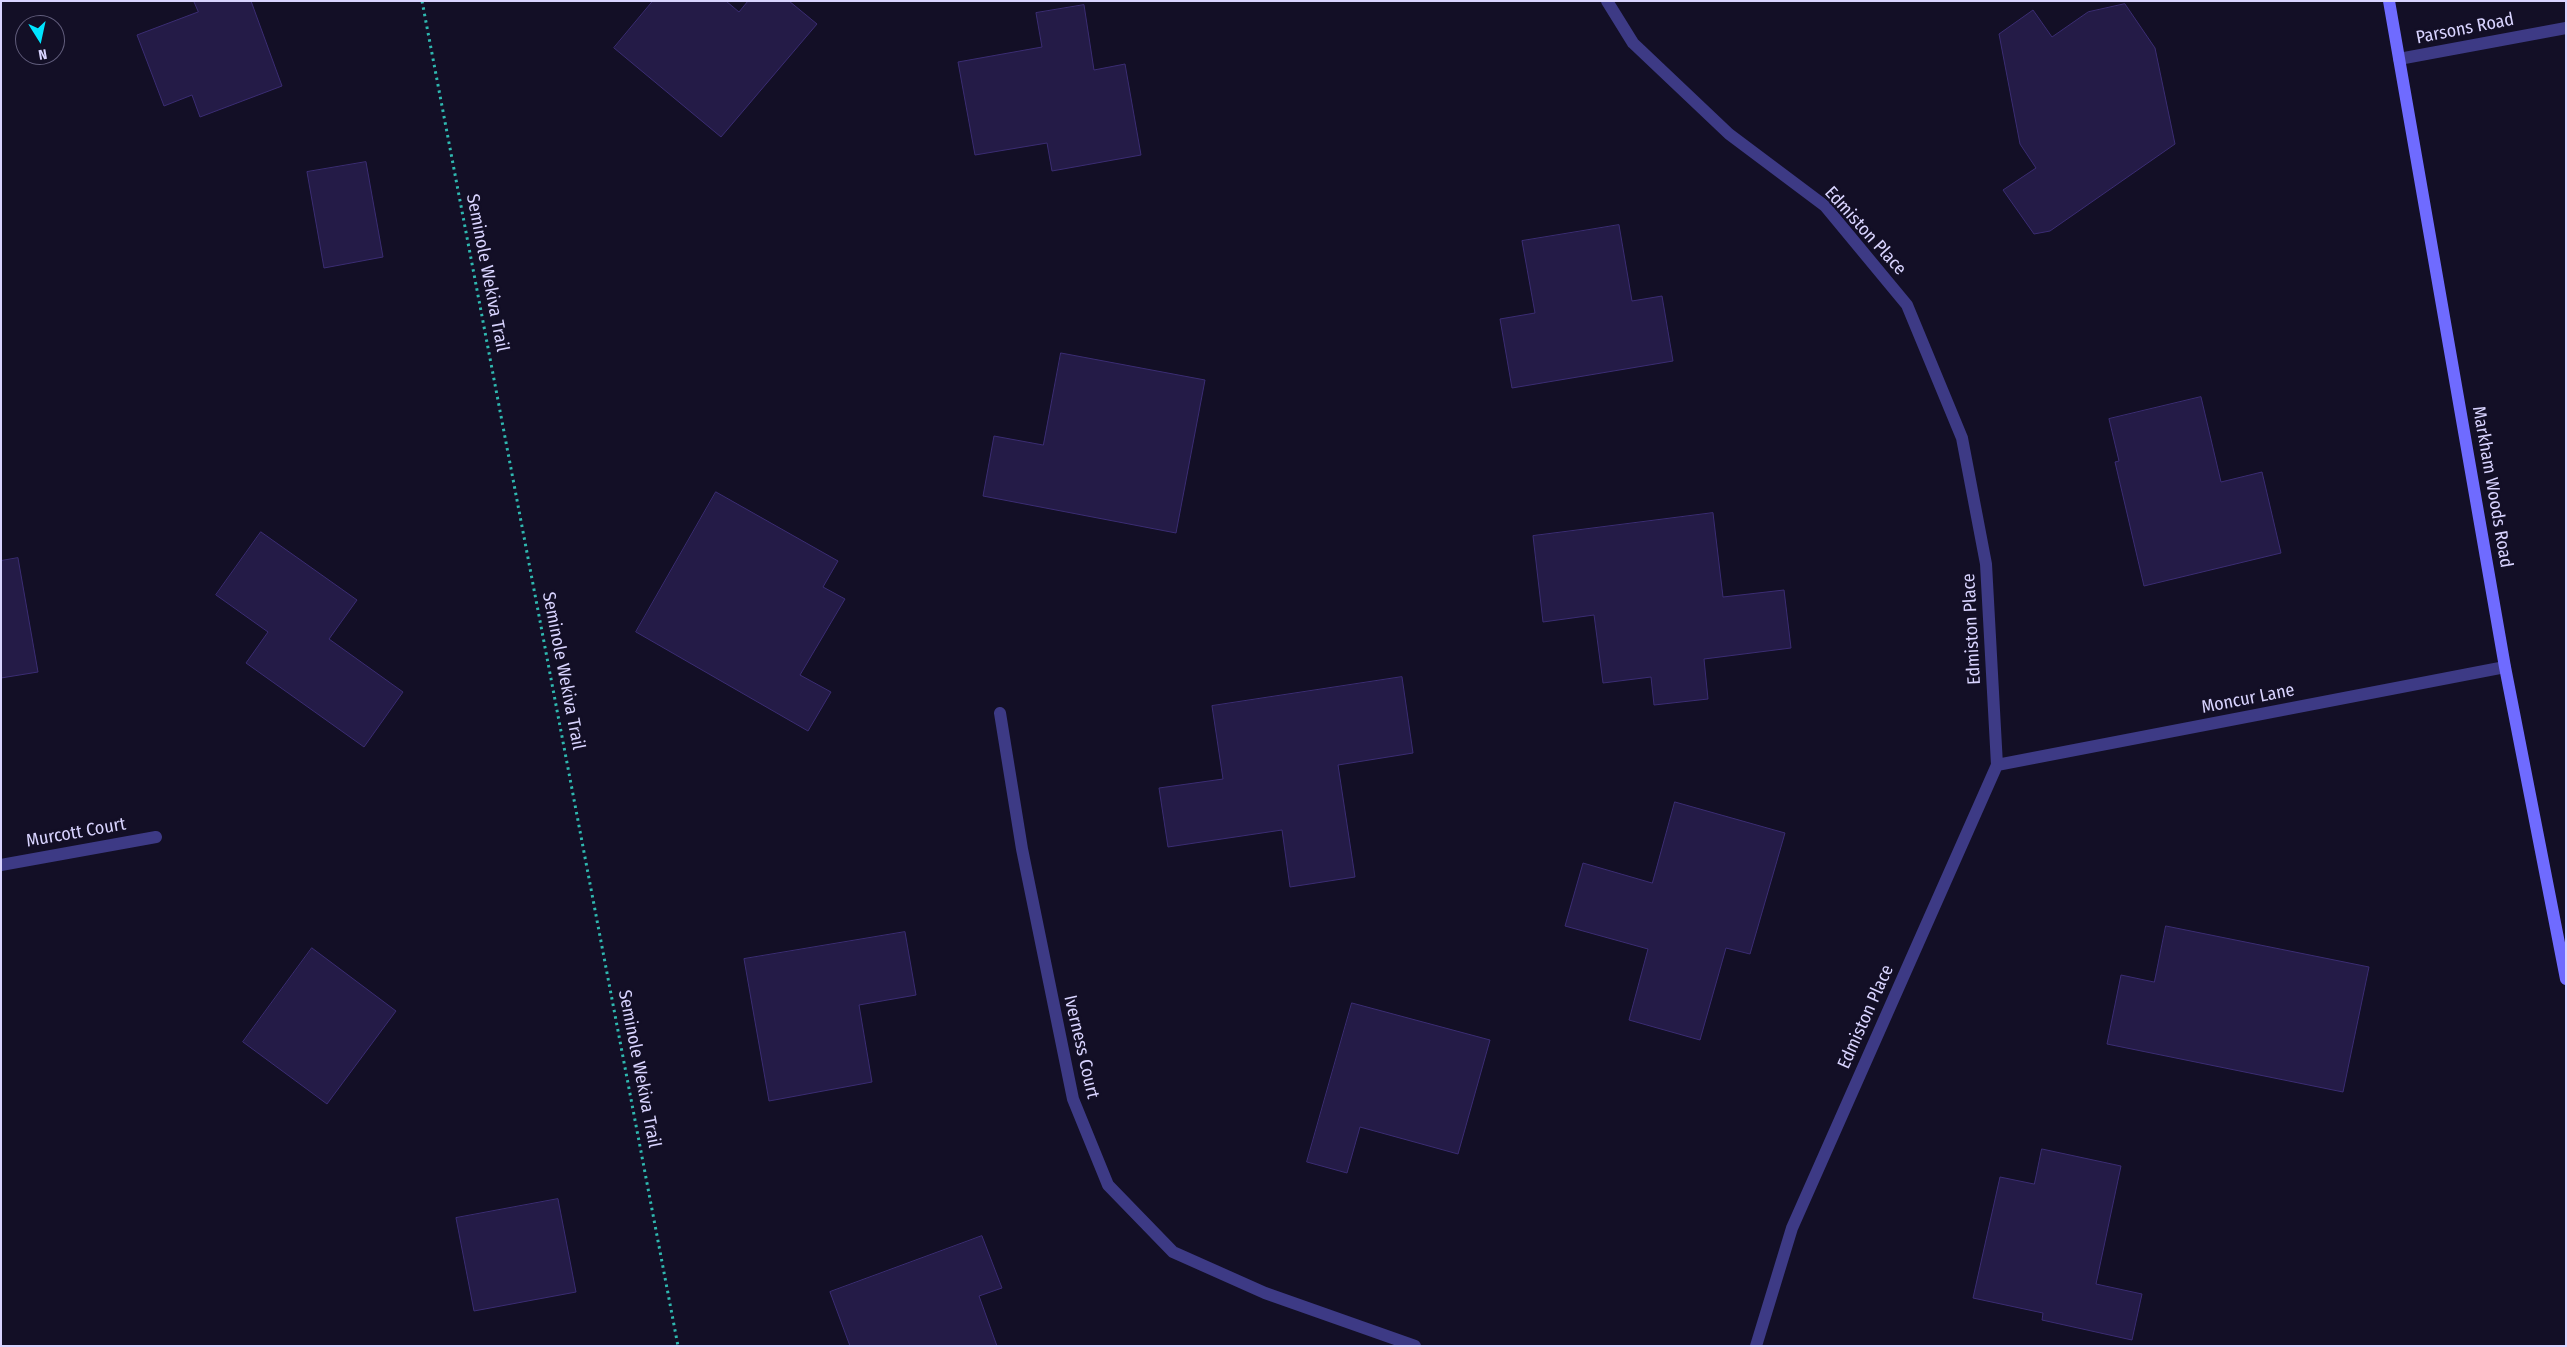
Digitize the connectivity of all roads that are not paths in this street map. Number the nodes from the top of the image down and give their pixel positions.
1 (1607, 1) edge
2 (2389, 1) edge
3 (2566, 28) edge
4 (2400, 59) junction
5 (2505, 667) junction
6 (1000, 713) dead end
7 (1997, 765) junction
8 (156, 837) dead end
9 (1, 865) edge
10 (2566, 979) edge
11 (1415, 1346) edge
12 (1756, 1346) edge

1 - 7 street, Edmiston Place
2 - 4 main road, Markham Woods Road
3 - 4 street, Parsons Road
4 - 5 main road, Markham Woods Road
5 - 7 street, Moncur Lane
5 - 10 main road, Markham Woods Road
6 - 11 street, Iverness Court
7 - 12 street, Edmiston Place
8 - 9 street, Murcott Court

